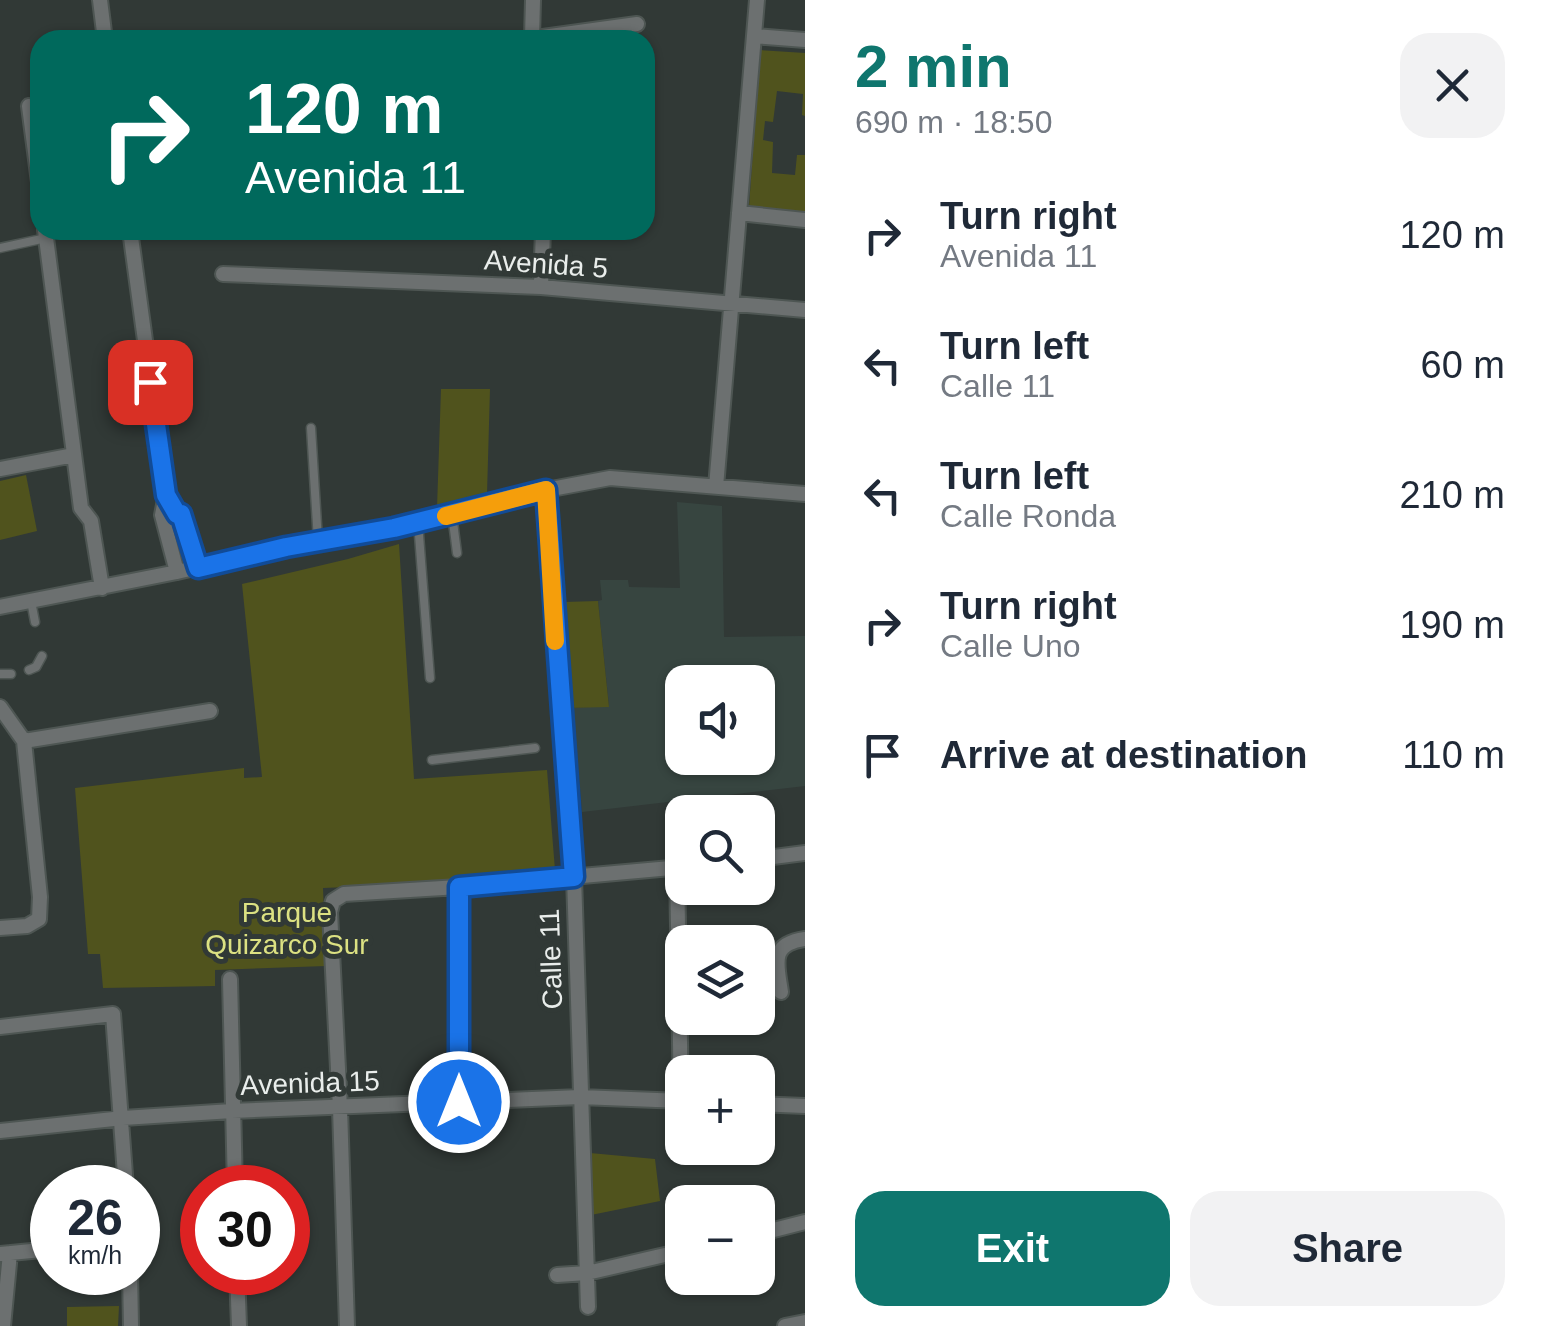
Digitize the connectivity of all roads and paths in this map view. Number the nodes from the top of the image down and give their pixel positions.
1 (100, 0) edge
2 (533, 0) edge
3 (757, 0) edge
4 (637, 24) dead end
5 (104, 30) edge
6 (528, 30) edge
7 (593, 30) edge
8 (754, 36) junction
9 (805, 40) edge
10 (29, 106) dead end
11 (30, 114) edge
12 (739, 213) junction
13 (805, 220) edge
14 (30, 239) edge
15 (47, 240) edge
16 (131, 240) edge
17 (543, 240) edge
18 (0, 248) edge
19 (222, 274) dead end
20 (541, 287) junction
21 (732, 304) junction
22 (805, 310) edge
23 (311, 428) dead end
24 (74, 454) junction
25 (0, 470) edge
26 (716, 487) junction
27 (546, 490) junction
28 (805, 494) edge
29 (166, 495) junction
30 (452, 514) junction
31 (418, 522) junction
32 (318, 541) junction
33 (457, 553) dead end
34 (198, 568) junction
35 (177, 572) junction
36 (102, 588) junction
37 (31, 601) junction
38 (0, 607) edge
39 (35, 622) dead end
40 (42, 656) dead end
41 (29, 670) dead end
42 (0, 674) edge
43 (11, 674) dead end
44 (430, 678) dead end
45 (0, 707) edge
46 (210, 711) dead end
47 (24, 741) junction
48 (535, 748) dead end
49 (432, 760) dead end
50 (805, 853) edge
51 (775, 856) edge
52 (665, 868) edge
53 (574, 877) junction
54 (459, 887) junction
55 (680, 905) edge
56 (0, 928) edge
57 (805, 939) edge
58 (230, 980) dead end
59 (780, 992) dead end
60 (0, 1027) edge
61 (682, 1055) edge
62 (580, 1097) junction
63 (665, 1100) edge
64 (459, 1102) junction
65 (775, 1105) edge
66 (805, 1106) edge
67 (340, 1108) junction
68 (232, 1112) junction
69 (123, 1118) junction
70 (0, 1131) edge
71 (125, 1165) edge
72 (233, 1165) edge
73 (805, 1222) edge
74 (775, 1230) edge
75 (30, 1251) edge
76 (5, 1254) edge
77 (665, 1255) edge
78 (587, 1273) junction
79 (557, 1275) dead end
80 (130, 1295) edge
81 (238, 1295) edge
82 (588, 1307) dead end
83 (805, 1322) edge
84 (3, 1326) edge
85 (131, 1326) edge
86 (239, 1326) edge
87 (346, 1326) edge
88 (786, 1326) edge

1 - 5 street
2 - 6 street
3 - 8 street
4 - 7 street
8 - 9 street
8 - 12 street
10 - 11 street
12 - 13 street
12 - 21 street
14 - 18 lane
15 - 24 street
16 - 29 street
17 - 20 street
19 - 20 street, Avenida 5
20 - 21 street, Avenida 5
21 - 22 street, Avenida 5
21 - 26 street
23 - 32 lane
24 - 25 street
24 - 36 street
26 - 27 street
26 - 28 street
27 - 30 street
27 - 53 street, Calle 11
29 - 34 street
29 - 35 street
30 - 31 street
30 - 33 lane
31 - 32 street
31 - 44 lane
32 - 34 street
34 - 35 street
35 - 36 street
36 - 37 street
37 - 38 street
37 - 39 lane
40 - 41 lane
42 - 43 lane
45 - 47 street
46 - 47 street
47 - 56 street
48 - 49 lane
50 - 51 street
52 - 53 street
53 - 54 street
53 - 62 street, Calle 11
54 - 64 street
54 - 67 street
55 - 61 street
57 - 59 street
58 - 68 street
60 - 69 street
62 - 63 street, Avenida 15
62 - 64 street, Avenida 15
62 - 78 street, Calle 11
64 - 67 street, Avenida 15
65 - 66 street
67 - 68 street, Avenida 15
67 - 87 street
68 - 69 street, Avenida 15
68 - 72 street
69 - 70 street, Avenida 15
69 - 71 street
73 - 74 street
75 - 76 street
76 - 84 street
77 - 78 street
78 - 79 street
78 - 82 street, Calle 11
80 - 85 street
81 - 86 street
83 - 88 street

